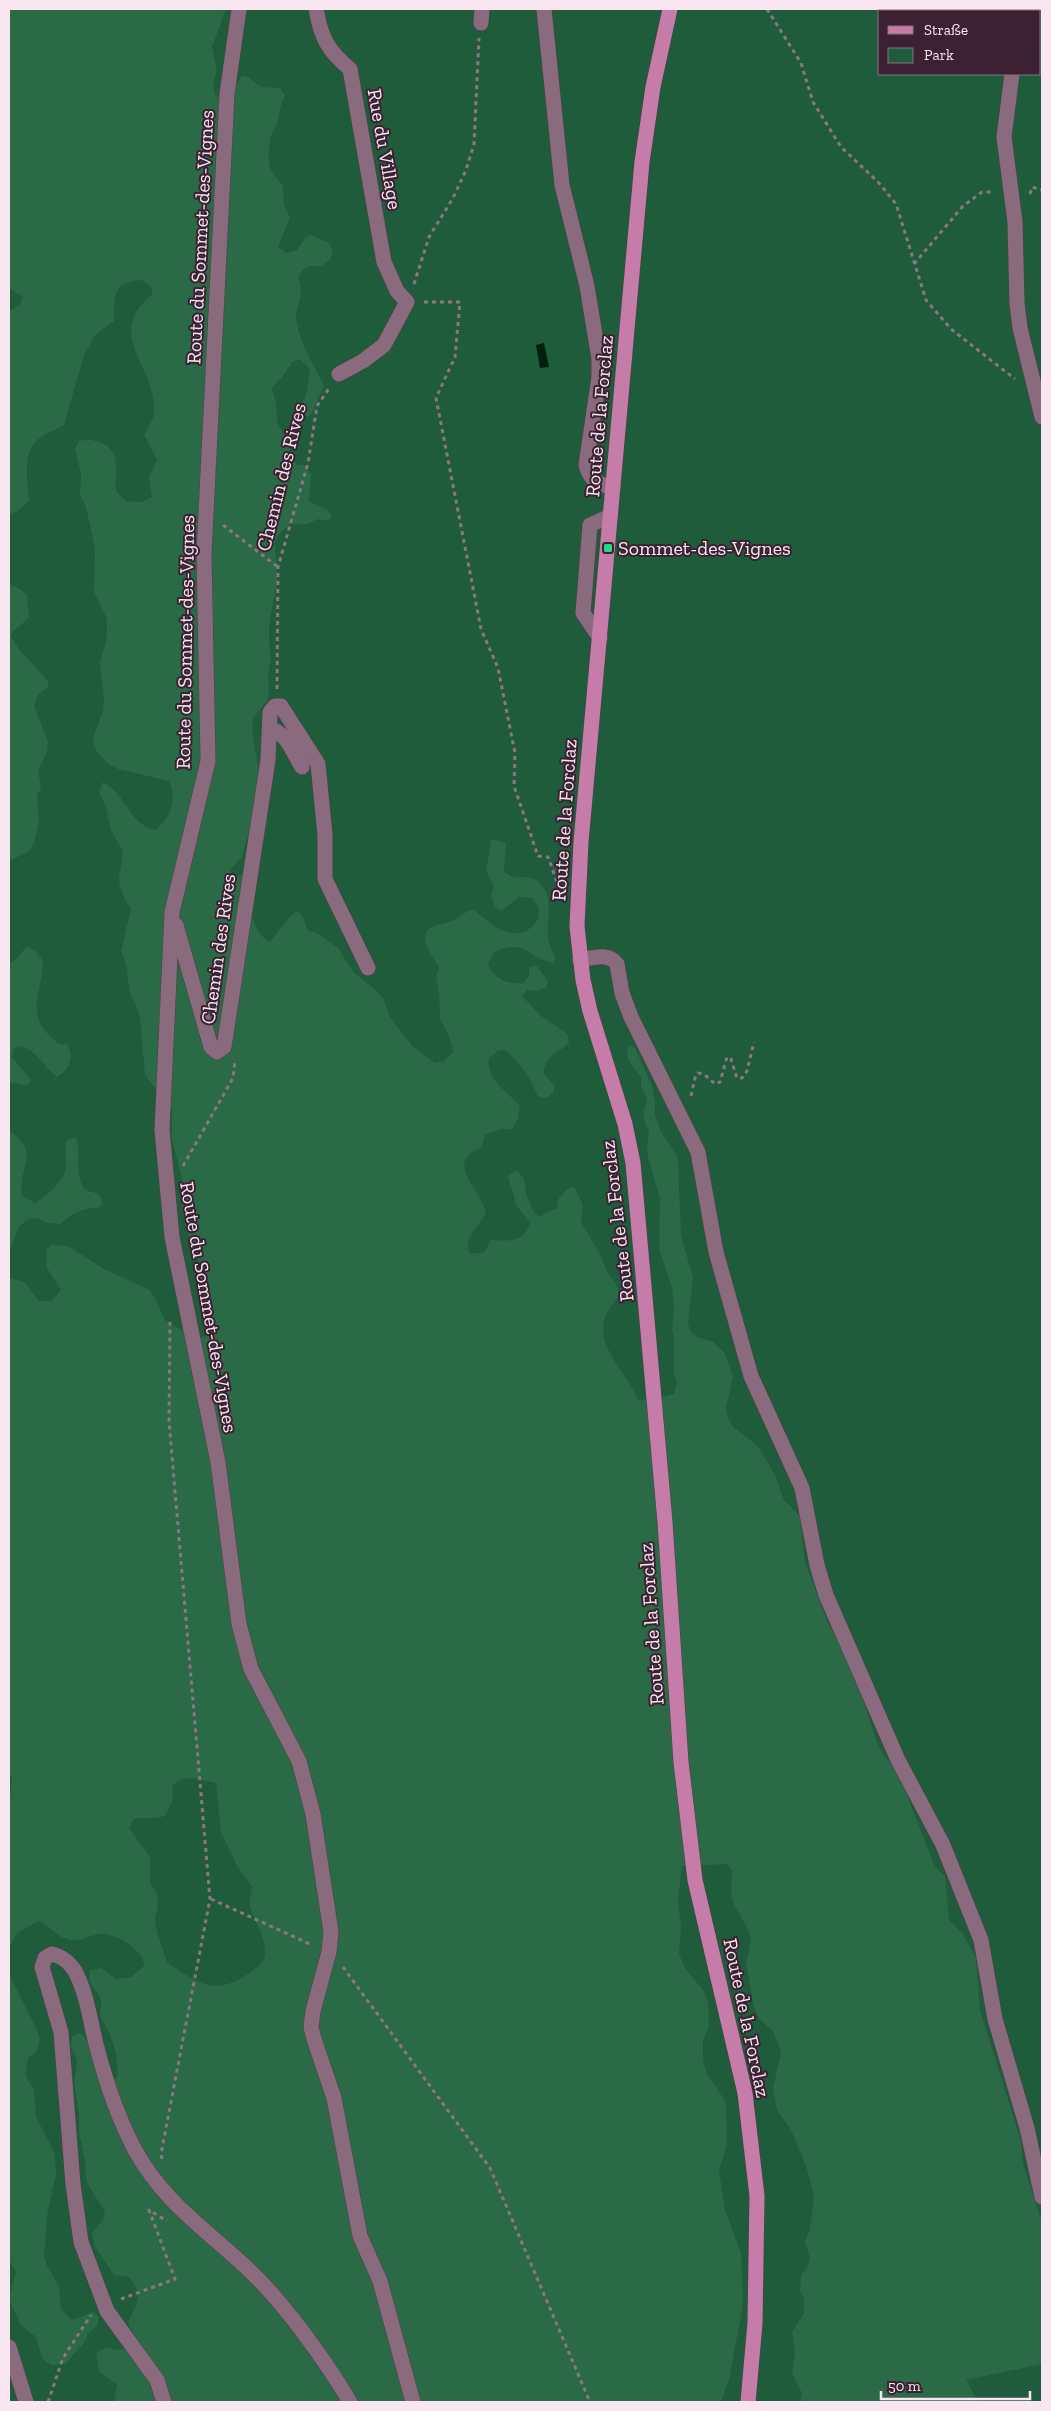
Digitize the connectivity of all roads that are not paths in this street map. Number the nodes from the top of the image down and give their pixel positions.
1 (239, 9) edge
2 (316, 9) edge
3 (544, 9) edge
4 (670, 9) edge
5 (1012, 75) edge
6 (339, 374) road end
7 (1042, 417) edge
8 (613, 487) junction
9 (270, 729) junction
10 (302, 766) dead end
11 (172, 912) junction
12 (580, 960) junction
13 (368, 968) dead end
14 (1042, 2198) edge
15 (9, 2347) edge
16 (26, 2402) edge
17 (164, 2402) edge
18 (350, 2402) edge
19 (413, 2402) edge
20 (748, 2402) edge

1 - 11 street, Route du Sommet-des-Vignes
2 - 6 street, Rue du Village
3 - 8 street
4 - 8 main road, Route de la Forclaz
5 - 7 street
8 - 12 main road, Route de la Forclaz
9 - 10 street
9 - 11 street, Chemin des Rives
9 - 13 street, Chemin des Rives
11 - 19 street, Route du Sommet-des-Vignes
12 - 14 street
12 - 20 main road, Route de la Forclaz
15 - 16 street
17 - 18 street

